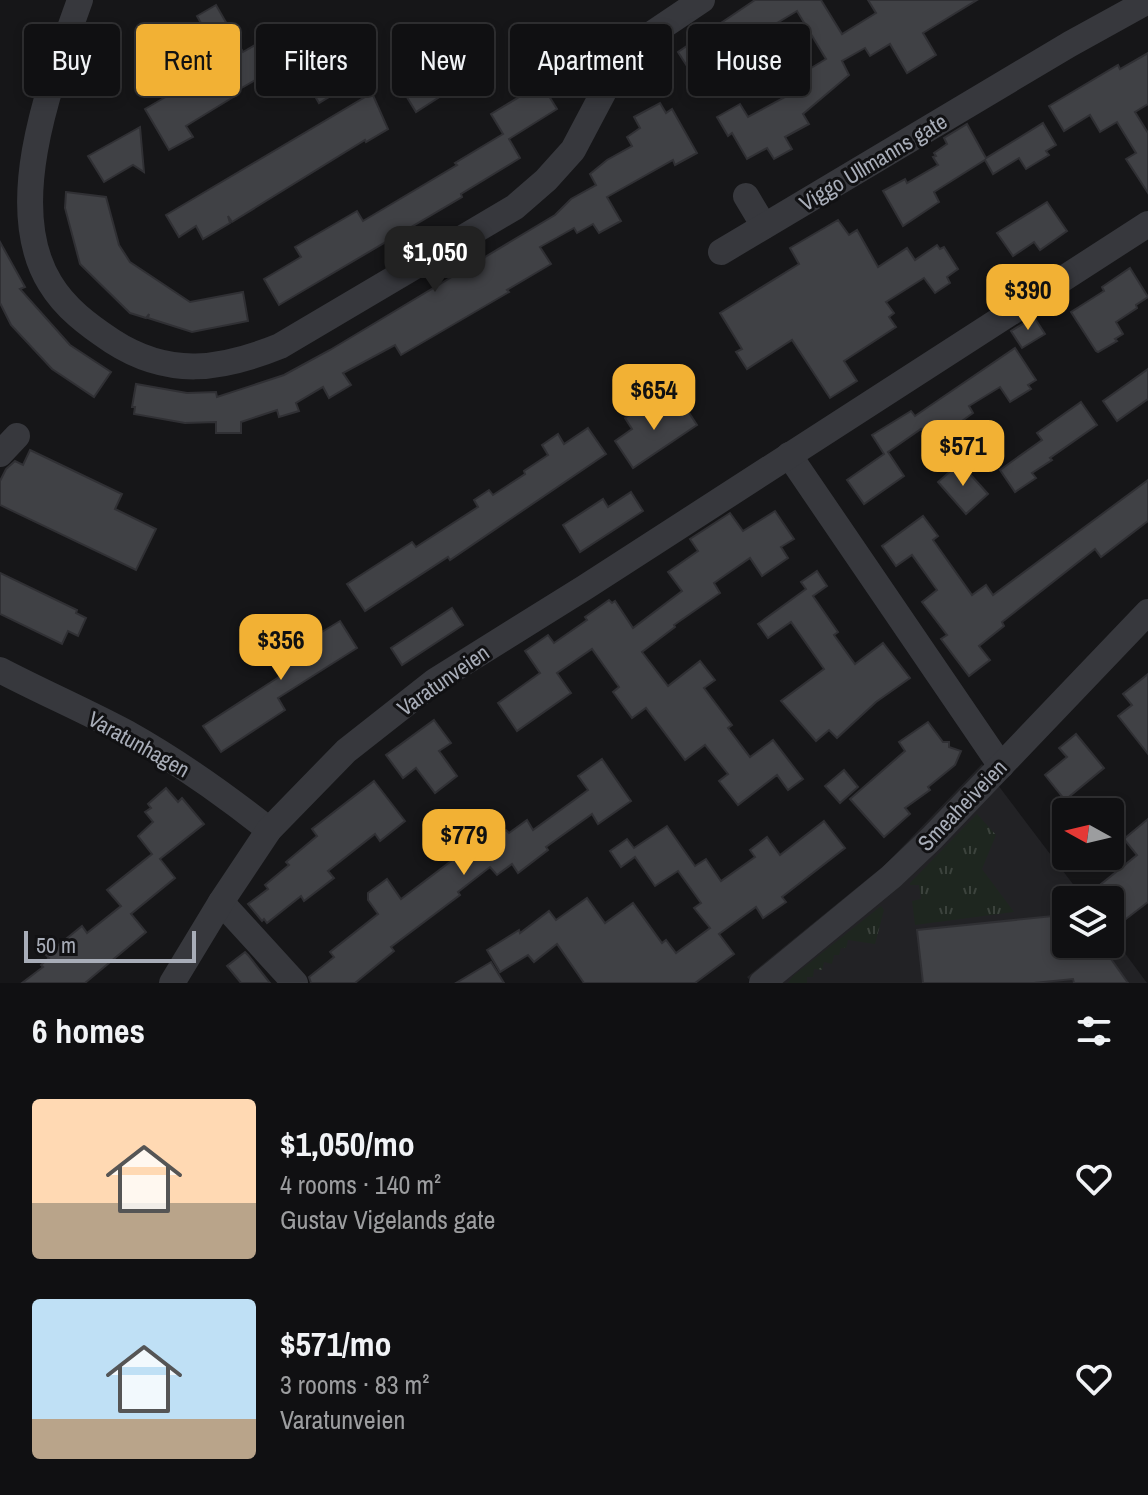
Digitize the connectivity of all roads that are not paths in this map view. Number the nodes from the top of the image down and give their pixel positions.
1 (80, 0) edge
2 (702, 0) edge
3 (1148, 1) edge
4 (746, 196) dead end
5 (1148, 224) edge
6 (764, 226) junction
7 (721, 252) dead end
8 (789, 455) junction
9 (1148, 612) edge
10 (0, 670) edge
11 (1001, 766) junction
12 (269, 830) junction
13 (221, 902) junction
14 (767, 982) edge
15 (172, 983) edge
16 (295, 983) edge

1 - 2 street
3 - 6 street, Viggo Ullmanns gate
4 - 6 street
5 - 8 street, Varatunveien
6 - 7 street, Viggo Ullmanns gate
8 - 11 street
8 - 12 street, Varatunveien
9 - 11 street, Smeaheiveien
10 - 12 street, Varatunhagen
11 - 14 street, Smeaheiveien
12 - 13 street, Varatunveien
13 - 15 street, Varatunveien
13 - 16 street

